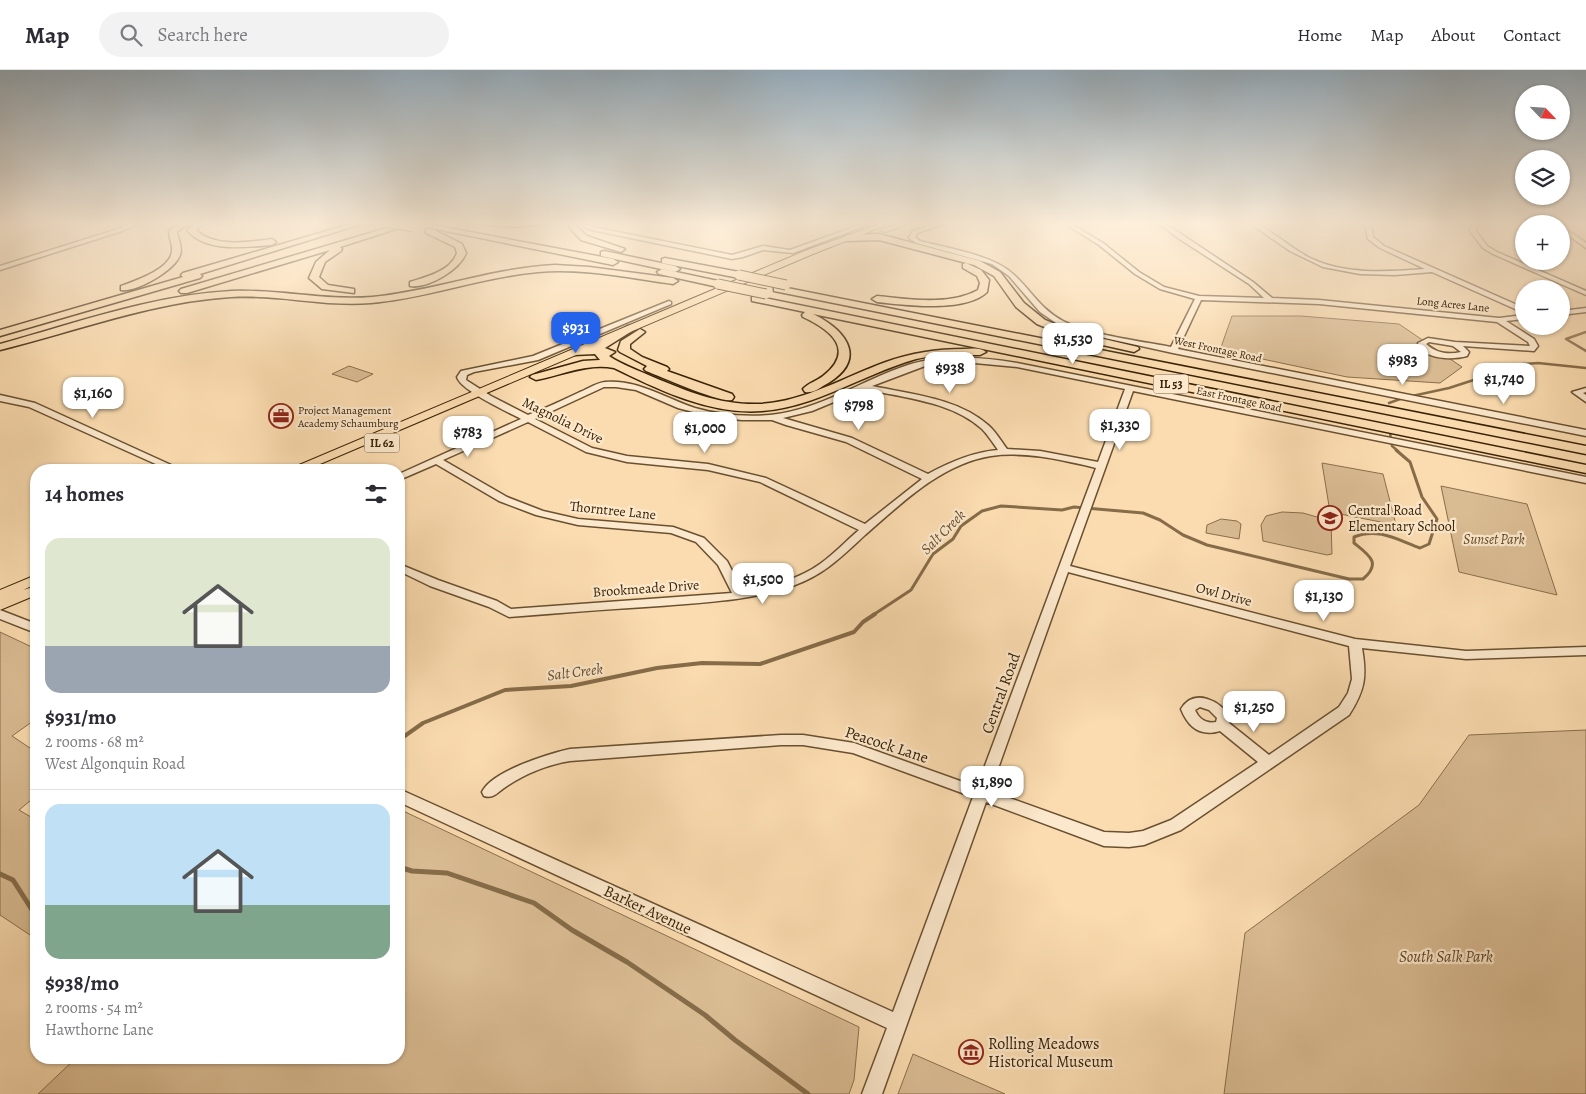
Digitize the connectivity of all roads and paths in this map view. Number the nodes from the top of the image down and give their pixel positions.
1 (162, 270) edge
2 (195, 270) edge
3 (219, 270) edge
4 (242, 270) edge
5 (244, 270) edge
6 (316, 270) edge
7 (445, 270) edge
8 (537, 270) edge
9 (593, 270) edge
10 (621, 270) edge
11 (644, 270) edge
12 (696, 270) edge
13 (703, 270) edge
14 (777, 270) edge
15 (783, 270) edge
16 (972, 270) edge
17 (991, 270) edge
18 (1004, 270) edge
19 (1134, 270) edge
20 (1231, 270) edge
21 (1346, 270) edge
22 (1431, 270) joint
23 (1532, 270) edge
24 (734, 277) junction
25 (673, 281) junction
26 (813, 290) junction
27 (771, 291) junction
28 (1586, 293) edge
29 (1199, 298) junction
30 (1270, 300) junction
31 (670, 303) dead end
32 (1515, 307) edge
33 (1586, 310) edge
34 (1570, 312) edge
35 (1515, 318) edge
36 (1499, 320) junction
37 (0, 326) edge
38 (628, 329) junction
39 (640, 332) junction
40 (0, 333) edge
41 (0, 340) edge
42 (1455, 344) junction
43 (0, 346) edge
44 (599, 350) junction
45 (1173, 351) junction
46 (574, 352) junction
47 (619, 366) junction
48 (1127, 375) junction
49 (536, 377) junction
50 (682, 380) junction
51 (1298, 386) junction
52 (865, 388) junction
53 (1130, 388) junction
54 (1586, 390) edge
55 (484, 395) junction
56 (0, 398) edge
57 (1586, 398) edge
58 (774, 416) junction
59 (528, 418) junction
60 (1586, 433) edge
61 (1586, 443) edge
62 (1586, 450) edge
63 (1005, 453) junction
64 (436, 460) junction
65 (1586, 460) edge
66 (164, 464) edge
67 (311, 464) edge
68 (331, 464) edge
69 (1102, 466) junction
70 (1586, 469) edge
71 (405, 474) edge
72 (928, 478) junction
73 (1586, 480) edge
74 (866, 529) junction
75 (1065, 568) junction
76 (405, 569) edge
77 (30, 582) edge
78 (30, 592) edge
79 (0, 595) edge
80 (739, 596) junction
81 (0, 605) edge
82 (0, 614) edge
83 (30, 626) edge
84 (1355, 643) junction
85 (1586, 651) edge
86 (1222, 726) dead end
87 (1268, 762) junction
88 (489, 792) dead end
89 (981, 795) junction
90 (405, 798) edge
91 (897, 1023) junction
92 (872, 1094) edge

1 - 37 highway
2 - 37 highway
3 - 40 highway
4 - 41 highway
5 - 43 highway
6 - 7 highway
8 - 43 highway
9 - 25 highway
10 - 25 highway, IL 53
11 - 27 highway, IL 53, bridge
12 - 24 highway, IL 53
13 - 24 highway, IL 53
14 - 38 main road, IL 62
15 - 39 main road, IL 62
16 - 26 highway
17 - 51 highway
18 - 45 street, West Frontage Road
19 - 29 street, Long Acres Lane
20 - 30 street
21 - 22 street
22 - 32 street
23 - 28 street
24 - 27 highway, IL 53
25 - 27 highway, IL 53
26 - 27 highway, IL 53
26 - 51 highway, IL 53
27 - 48 highway, IL 53
27 - 50 highway
27 - 62 highway, IL 53
27 - 65 highway, IL 53
29 - 30 street, Long Acres Lane
29 - 45 street
30 - 36 street, Long Acres Lane
31 - 55 street, Magnolia Drive
33 - 34 street
35 - 36 street, Long Acres Lane
36 - 42 street
38 - 44 highway
38 - 46 main road, IL 62
39 - 44 main road, IL 62
39 - 50 highway
42 - 42 street
44 - 46 highway
44 - 47 highway
44 - 49 main road, IL 62
44 - 50 highway
45 - 60 street, West Frontage Road
46 - 55 main road, IL 62
47 - 48 highway
47 - 49 highway
48 - 70 highway, IL 53
49 - 55 main road, IL 62
51 - 61 highway, IL 53
52 - 53 street, East Frontage Road
52 - 58 street, East Frontage Road
52 - 63 street
53 - 69 street, Central Road
53 - 73 street, East Frontage Road
54 - 57 street
55 - 59 street, Magnolia Drive
55 - 67 main road, IL 62
55 - 68 main road, IL 62
56 - 66 street
58 - 59 street, East Frontage Road
58 - 72 street
59 - 64 street, East Frontage Road
59 - 74 street, Magnolia Drive
63 - 69 street, Brookmeade Drive
63 - 72 street, Brookmeade Drive
64 - 71 street, East Frontage Road
64 - 80 street, Thorntree Lane
69 - 75 street, Central Road
72 - 74 street, Brookmeade Drive
74 - 80 street, Brookmeade Drive
75 - 84 street, Owl Drive
75 - 89 street, Central Road
76 - 80 street, Brookmeade Drive
77 - 79 main road
78 - 81 main road
82 - 83 street
84 - 85 street, Owl Drive
84 - 87 street, Peacock Lane
86 - 87 street
87 - 89 street, Peacock Lane
88 - 89 street, Peacock Lane
89 - 91 street, Central Road
90 - 91 street, Barker Avenue
91 - 92 street, Central Road

